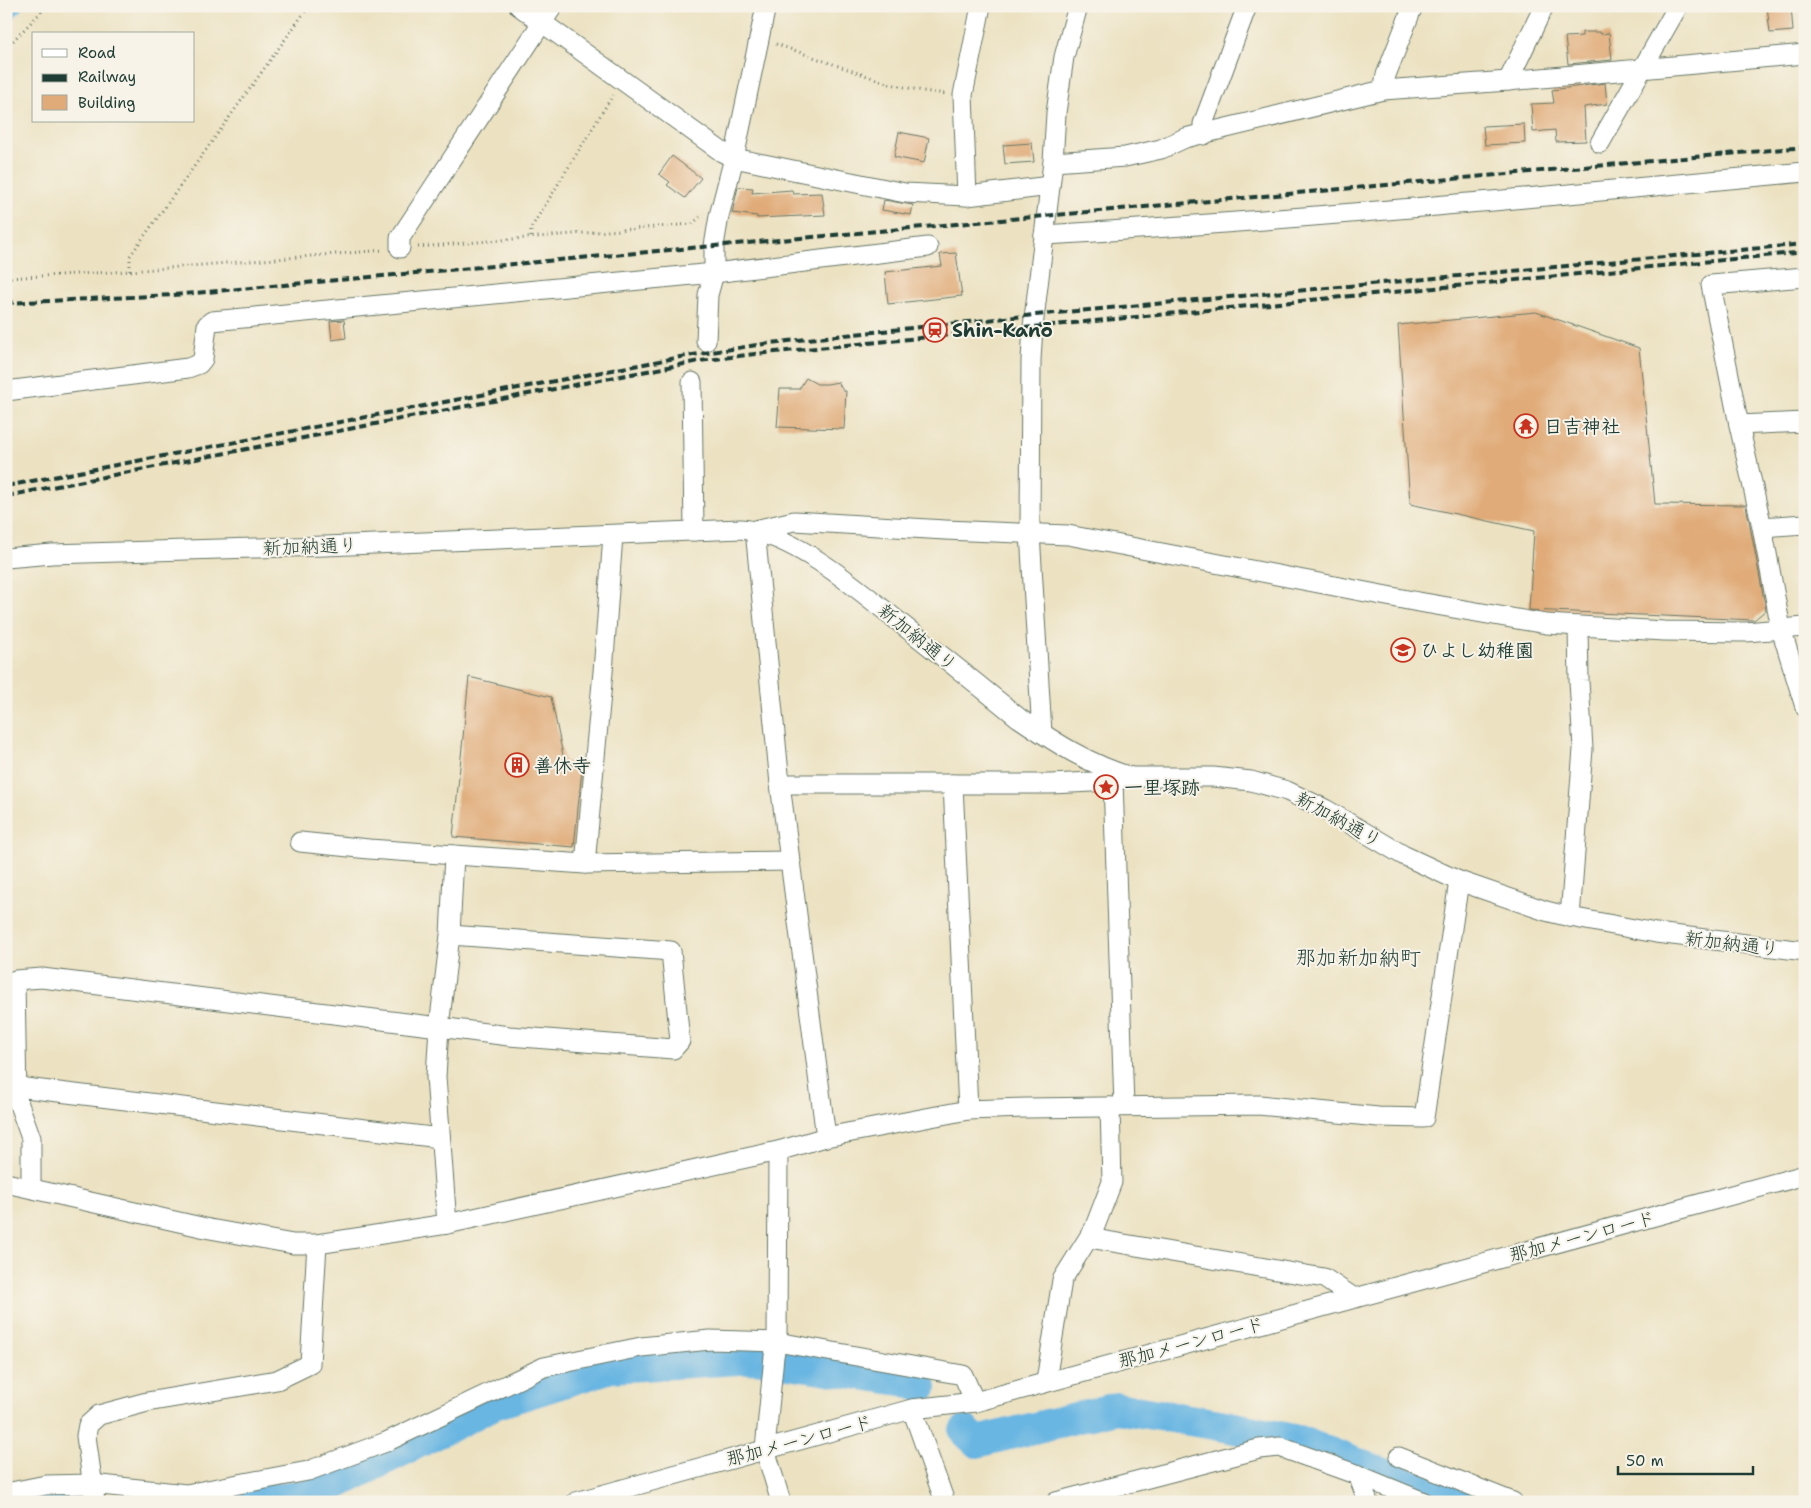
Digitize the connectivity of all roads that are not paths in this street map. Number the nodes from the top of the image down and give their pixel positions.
1 (519, 6) edge
2 (553, 6) edge
3 (766, 6) edge
4 (981, 6) edge
5 (1078, 6) edge
6 (1247, 6) edge
7 (1413, 6) edge
8 (1544, 6) edge
9 (1678, 6) edge
10 (542, 23) junction
11 (1805, 54) edge
12 (1642, 68) junction
13 (1508, 80) junction
14 (1383, 90) junction
15 (1204, 135) junction
16 (1600, 143) dead end
17 (734, 158) junction
18 (1053, 162) junction
19 (1805, 172) edge
20 (1050, 186) junction
21 (967, 196) junction
22 (1044, 235) junction
23 (928, 247) dead end
24 (400, 248) dead end
25 (714, 273) junction
26 (1805, 277) edge
27 (706, 340) dead end
28 (692, 382) dead end
29 (6, 391) edge
30 (1805, 422) edge
31 (1739, 425) junction
32 (1805, 524) edge
33 (1762, 526) junction
34 (756, 530) junction
35 (694, 531) junction
36 (1030, 533) junction
37 (613, 535) junction
38 (6, 558) edge
39 (1578, 626) junction
40 (1805, 627) edge
41 (1780, 629) junction
42 (1805, 707) edge
43 (1042, 733) junction
44 (1122, 779) junction
45 (780, 784) junction
46 (953, 784) junction
47 (300, 842) dead end
48 (454, 855) junction
49 (791, 860) junction
50 (585, 864) junction
51 (1459, 881) junction
52 (1570, 917) junction
53 (450, 935) junction
54 (1805, 951) edge
55 (439, 1027) junction
56 (17, 1087) junction
57 (1117, 1107) junction
58 (968, 1110) junction
59 (826, 1137) junction
60 (440, 1138) junction
61 (778, 1151) junction
62 (1805, 1175) edge
63 (6, 1183) edge
64 (32, 1188) junction
65 (447, 1224) junction
66 (1089, 1238) junction
67 (317, 1244) junction
68 (1354, 1298) junction
69 (776, 1349) junction
70 (1046, 1381) junction
71 (975, 1402) junction
72 (912, 1410) junction
73 (765, 1450) junction
74 (1398, 1457) dead end
75 (1358, 1476) junction
76 (6, 1493) edge
77 (94, 1493) edge
78 (576, 1502) edge
79 (781, 1502) edge
80 (945, 1502) edge
81 (1056, 1502) edge
82 (1368, 1502) edge
83 (1424, 1502) edge
84 (1513, 1502) edge

1 - 10 street
2 - 10 street
3 - 17 street
4 - 21 street
5 - 18 street
6 - 15 street
7 - 14 street
8 - 13 street
9 - 12 street
10 - 17 street
10 - 24 street
11 - 12 street
12 - 13 street
12 - 16 street
13 - 14 street
14 - 15 street
15 - 18 street
17 - 21 street
17 - 25 street
18 - 20 street
19 - 22 street
20 - 21 street
20 - 22 street
22 - 36 street
23 - 25 street
25 - 27 street
25 - 29 street
26 - 31 street
28 - 35 street
30 - 31 street
31 - 33 street
32 - 33 street
33 - 41 street
34 - 35 street, 新加納通り
34 - 36 street
34 - 43 street, 新加納通り
34 - 45 street
35 - 37 street, 新加納通り
36 - 39 street
36 - 43 street
37 - 38 street, 新加納通り
37 - 50 street
39 - 41 street
39 - 52 street
40 - 41 street
41 - 42 street
43 - 44 street, 新加納通り
44 - 46 street, 新加納通り
44 - 51 street, 新加納通り
44 - 57 street
45 - 46 street, 新加納通り
45 - 49 street
46 - 58 street
47 - 48 street
48 - 50 street
48 - 53 street
49 - 50 street
49 - 59 street
51 - 52 street, 新加納通り
51 - 57 street
52 - 54 street, 新加納通り
53 - 55 street
53 - 55 street
55 - 56 street
55 - 60 street
56 - 60 street
56 - 64 street
57 - 58 street
57 - 66 street
58 - 59 street
59 - 61 street
60 - 65 street
61 - 65 street
61 - 69 street
62 - 68 street, 那加メーンロード
63 - 64 street
64 - 67 street
65 - 67 street
66 - 68 street
66 - 70 street
67 - 77 street
68 - 70 street, 那加メーンロード
69 - 71 street
69 - 73 street
69 - 77 street
70 - 71 street, 那加メーンロード
71 - 72 street, 那加メーンロード
72 - 73 street, 那加メーンロード
72 - 80 street
73 - 78 street, 那加メーンロード
73 - 79 street
74 - 84 street
75 - 81 street
75 - 82 street
75 - 83 street
76 - 77 street

